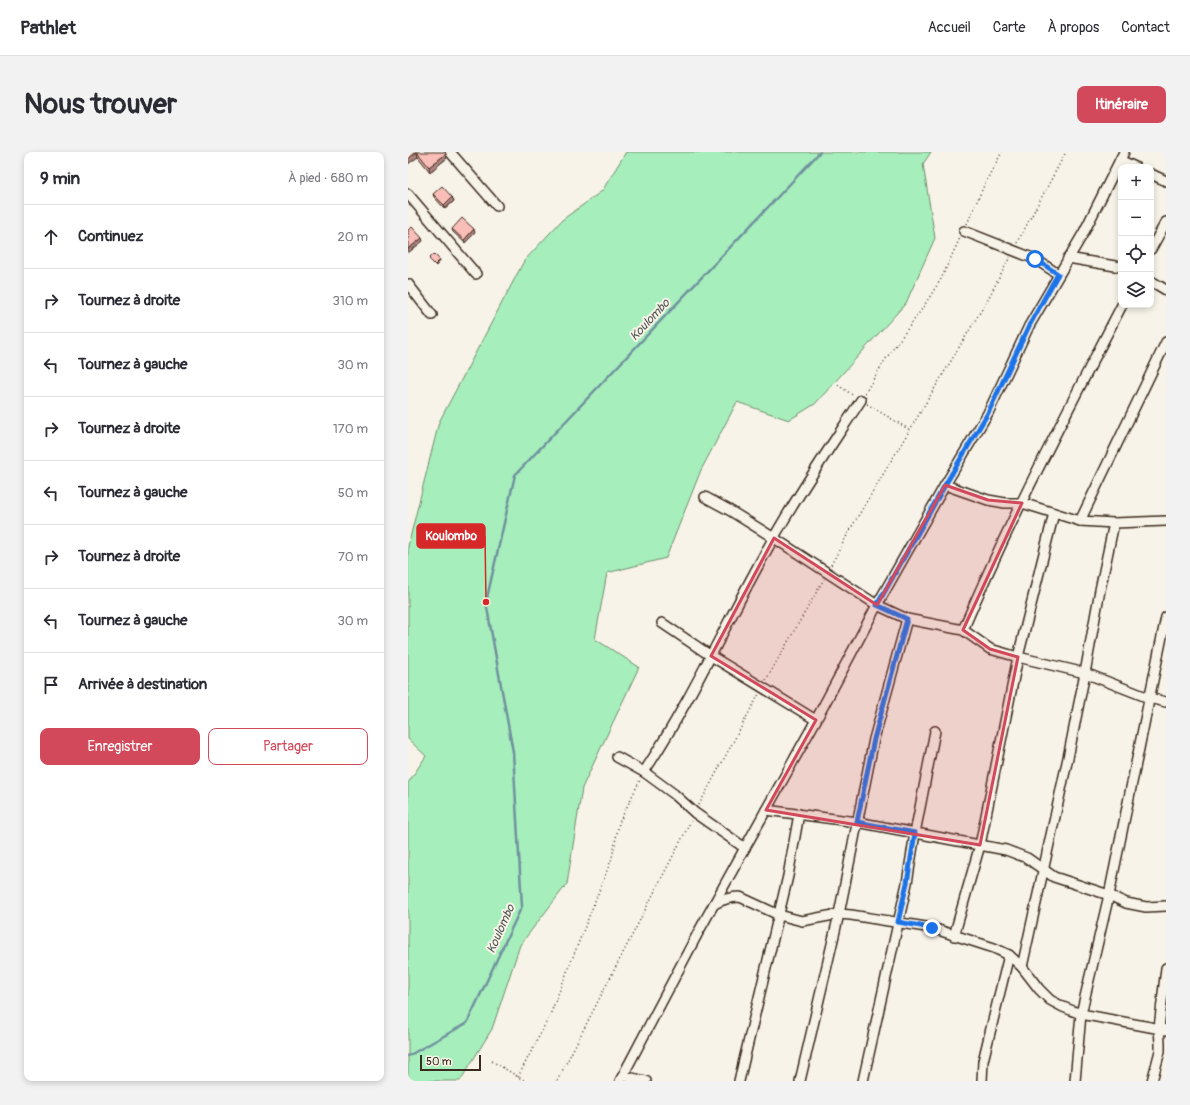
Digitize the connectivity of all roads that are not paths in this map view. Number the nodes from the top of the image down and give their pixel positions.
1 (450, 152) edge
2 (1122, 156) edge
3 (1131, 164) edge
4 (1154, 175) edge
5 (1166, 181) edge
6 (408, 194) edge
7 (498, 206) dead end
8 (1166, 222) edge
9 (964, 231) road end
10 (1154, 244) edge
11 (1068, 258) junction
12 (1118, 266) edge
13 (476, 274) dead end
14 (1058, 274) junction
15 (1154, 283) edge
16 (408, 284) edge
17 (1166, 290) edge
18 (1120, 308) edge
19 (432, 315) dead end
20 (1166, 342) edge
21 (860, 400) road end
22 (945, 485) junction
23 (705, 497) dead end
24 (1022, 503) junction
25 (1054, 513) junction
26 (1080, 521) junction
27 (1166, 521) edge
28 (1114, 523) junction
29 (774, 538) junction
30 (877, 605) junction
31 (1166, 618) edge
32 (907, 619) junction
33 (662, 623) dead end
34 (963, 630) junction
35 (711, 656) junction
36 (1018, 657) junction
37 (1085, 673) junction
38 (1149, 698) junction
39 (1166, 702) edge
40 (816, 720) junction
41 (935, 731) dead end
42 (618, 757) dead end
43 (644, 772) junction
44 (766, 810) junction
45 (799, 814) junction
46 (857, 822) junction
47 (915, 833) junction
48 (980, 845) junction
49 (745, 848) junction
50 (1043, 870) junction
51 (1109, 895) junction
52 (714, 904) junction
53 (1166, 906) edge
54 (779, 914) junction
55 (839, 914) junction
56 (898, 922) junction
57 (954, 936) junction
58 (1009, 955) junction
59 (1022, 967) junction
60 (1166, 968) edge
61 (1081, 1014) junction
62 (1162, 1029) edge
63 (622, 1079) edge
64 (646, 1081) edge
65 (739, 1081) edge
66 (800, 1081) edge
67 (863, 1081) edge
68 (982, 1081) edge
69 (1075, 1081) edge
70 (1152, 1081) edge

1 - 7 street
2 - 3 street
2 - 11 street
4 - 5 street
6 - 13 street
8 - 10 street
9 - 14 street
11 - 12 street
11 - 14 street
14 - 22 street
15 - 17 street
16 - 19 street
18 - 24 street
20 - 26 street
21 - 29 street
22 - 24 street
22 - 30 street
23 - 29 street
24 - 25 street
24 - 34 street
25 - 26 street
25 - 36 street
26 - 28 street
27 - 28 street
28 - 37 street
29 - 30 street
29 - 35 street
30 - 32 street
30 - 40 street
31 - 38 street
32 - 34 street
32 - 46 street
33 - 35 street
34 - 36 street
35 - 40 street
35 - 43 street
36 - 37 street
36 - 48 street
37 - 38 street
37 - 50 street
38 - 39 street
38 - 51 street
40 - 44 street
41 - 47 street
42 - 43 street
43 - 49 street
44 - 45 street
44 - 49 street
45 - 46 street
45 - 54 street
46 - 47 street
46 - 55 street
47 - 48 street
47 - 56 street
48 - 50 street
48 - 57 street
49 - 52 street
50 - 51 street
50 - 59 street
51 - 53 street
51 - 61 street
52 - 54 street
52 - 63 street
54 - 55 street
54 - 65 street
55 - 56 street
55 - 66 street
56 - 57 street
56 - 67 street
57 - 58 street
58 - 59 street
58 - 68 street
59 - 61 street
60 - 62 street
61 - 62 street
61 - 69 street
62 - 70 street
63 - 64 street

